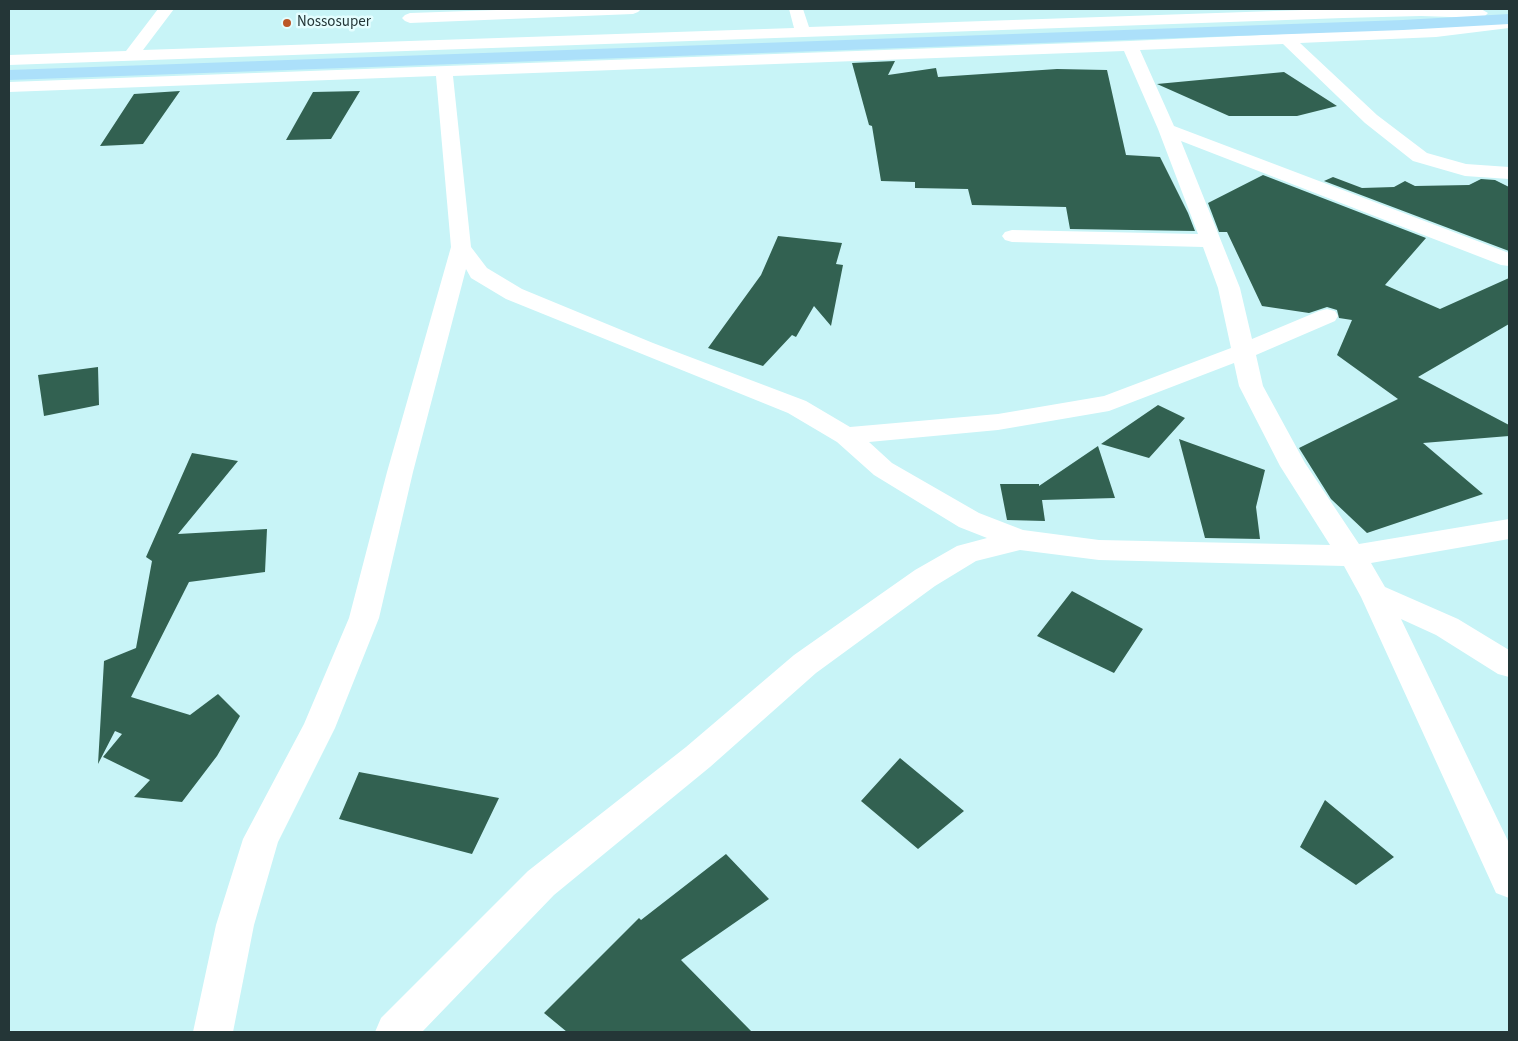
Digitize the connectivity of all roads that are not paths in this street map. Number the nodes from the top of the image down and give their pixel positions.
1 (166, 9) edge
2 (633, 9) edge
3 (796, 9) edge
4 (533, 11) edge
5 (1340, 11) edge
6 (410, 18) dead end
7 (1507, 19) edge
8 (803, 32) junction
9 (1288, 39) junction
10 (1130, 46) junction
11 (131, 56) junction
12 (9, 60) edge
13 (444, 72) junction
14 (9, 75) edge
15 (9, 88) edge
16 (1167, 129) junction
17 (1509, 173) edge
18 (1012, 236) dead end
19 (1211, 241) junction
20 (461, 248) junction
21 (1509, 260) edge
22 (1327, 316) dead end
23 (1244, 352) junction
24 (846, 436) junction
25 (1509, 529) edge
26 (1020, 540) junction
27 (1352, 556) junction
28 (1375, 594) junction
29 (1509, 665) edge
30 (1509, 881) edge
31 (213, 1032) edge
32 (395, 1032) edge

1 - 11 street
2 - 4 street
3 - 8 street
4 - 6 street
5 - 7 street
5 - 8 street
7 - 9 street
7 - 14 main road
8 - 11 street
9 - 10 street
9 - 17 street
10 - 13 street
10 - 16 street
11 - 12 street
13 - 15 street
13 - 20 street
16 - 19 street
16 - 21 street
18 - 19 street
19 - 23 street
20 - 24 street
20 - 31 street
22 - 23 street
23 - 24 street
23 - 27 street
24 - 26 street
25 - 27 street
26 - 27 street
26 - 32 street
27 - 28 street
28 - 29 street
28 - 30 street

